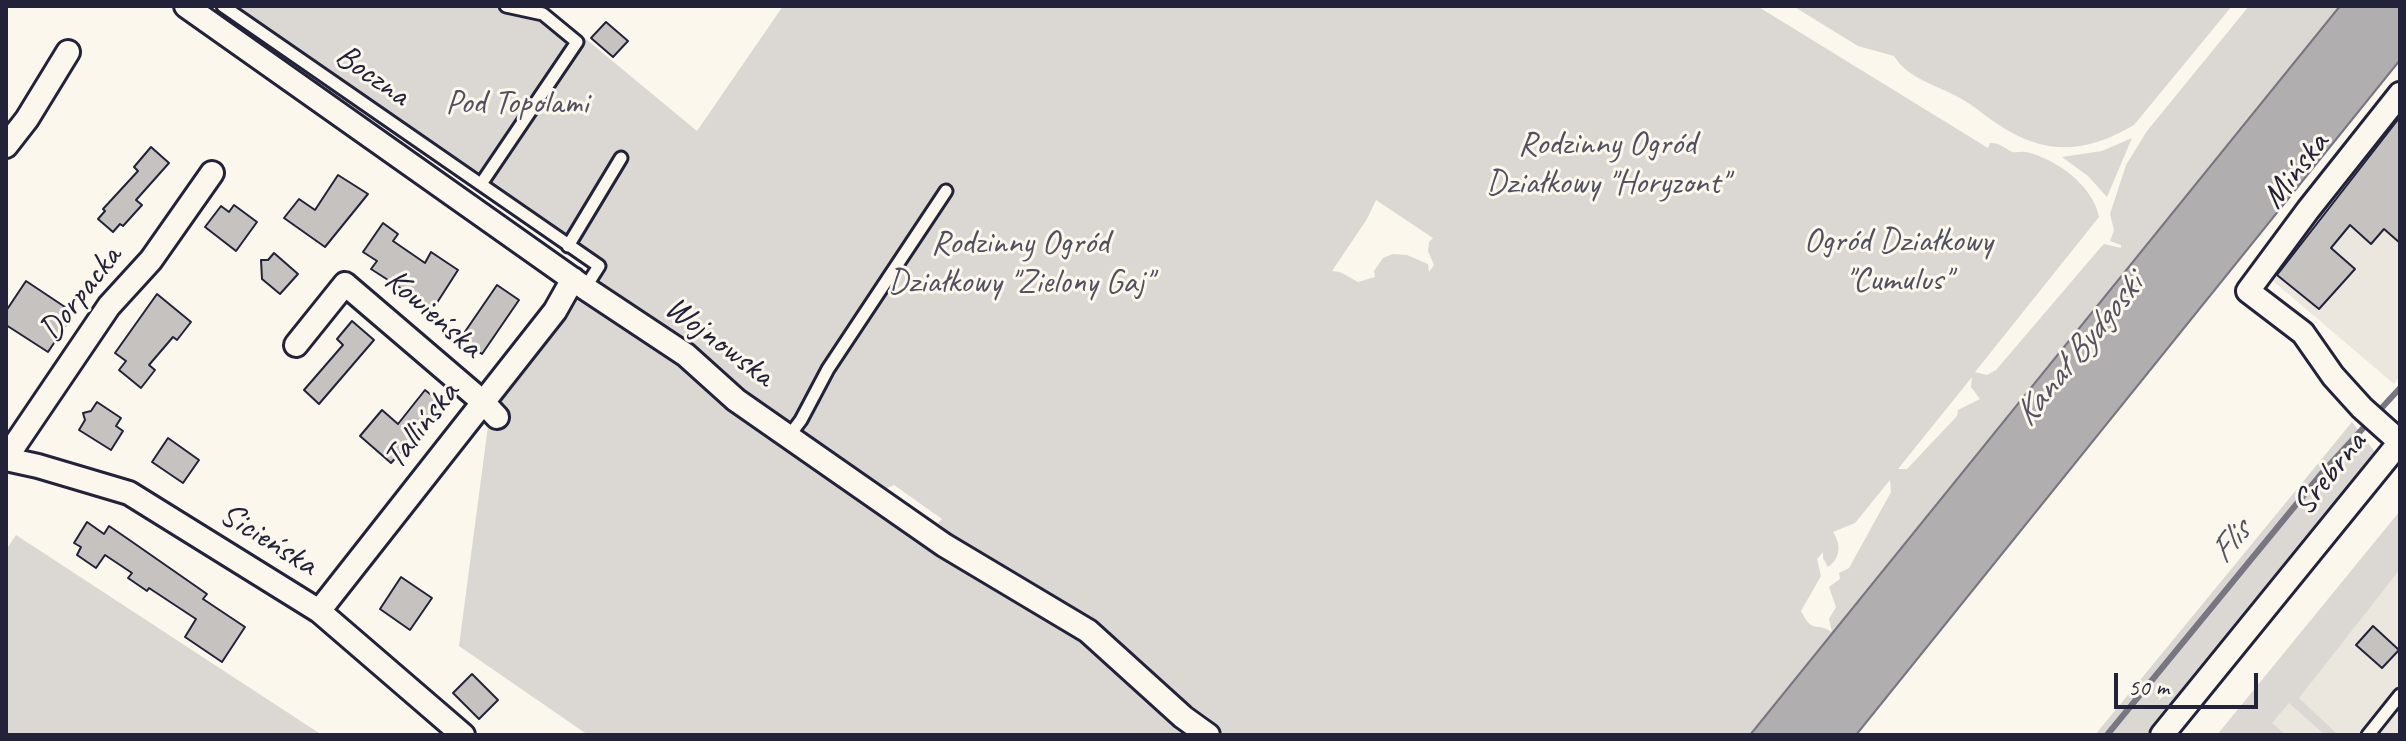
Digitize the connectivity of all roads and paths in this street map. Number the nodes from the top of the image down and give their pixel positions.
1 (186, 6) edge
2 (223, 6) edge
3 (506, 6) edge
4 (68, 52) dead end
5 (2400, 94) edge
6 (6, 146) edge
7 (621, 158) dead end
8 (212, 173) dead end
9 (481, 184) junction
10 (946, 191) dead end
11 (568, 246) junction
12 (579, 284) junction
13 (296, 345) dead end
14 (490, 410) junction
15 (789, 436) junction
16 (2400, 442) edge
17 (6, 459) edge
18 (319, 611) junction
19 (2400, 695) edge
20 (463, 735) edge
21 (1208, 735) edge
22 (2162, 735) edge
23 (2368, 735) edge

1 - 12 street, Wojnowska
2 - 9 lane, Boczna
3 - 9 lane
4 - 6 street
5 - 16 street, Mińska
7 - 11 lane
8 - 17 street, Dorpacka
9 - 11 lane, Boczna
10 - 15 lane
11 - 12 lane, Boczna
12 - 14 street, Tallińska
12 - 15 street, Wojnowska
13 - 14 street, Kowieńska
14 - 18 street, Tallińska
15 - 21 street, Wojnowska
16 - 22 street, Srebrna
17 - 18 street, Sicieńska
18 - 20 street, Sicieńska
19 - 23 lane

